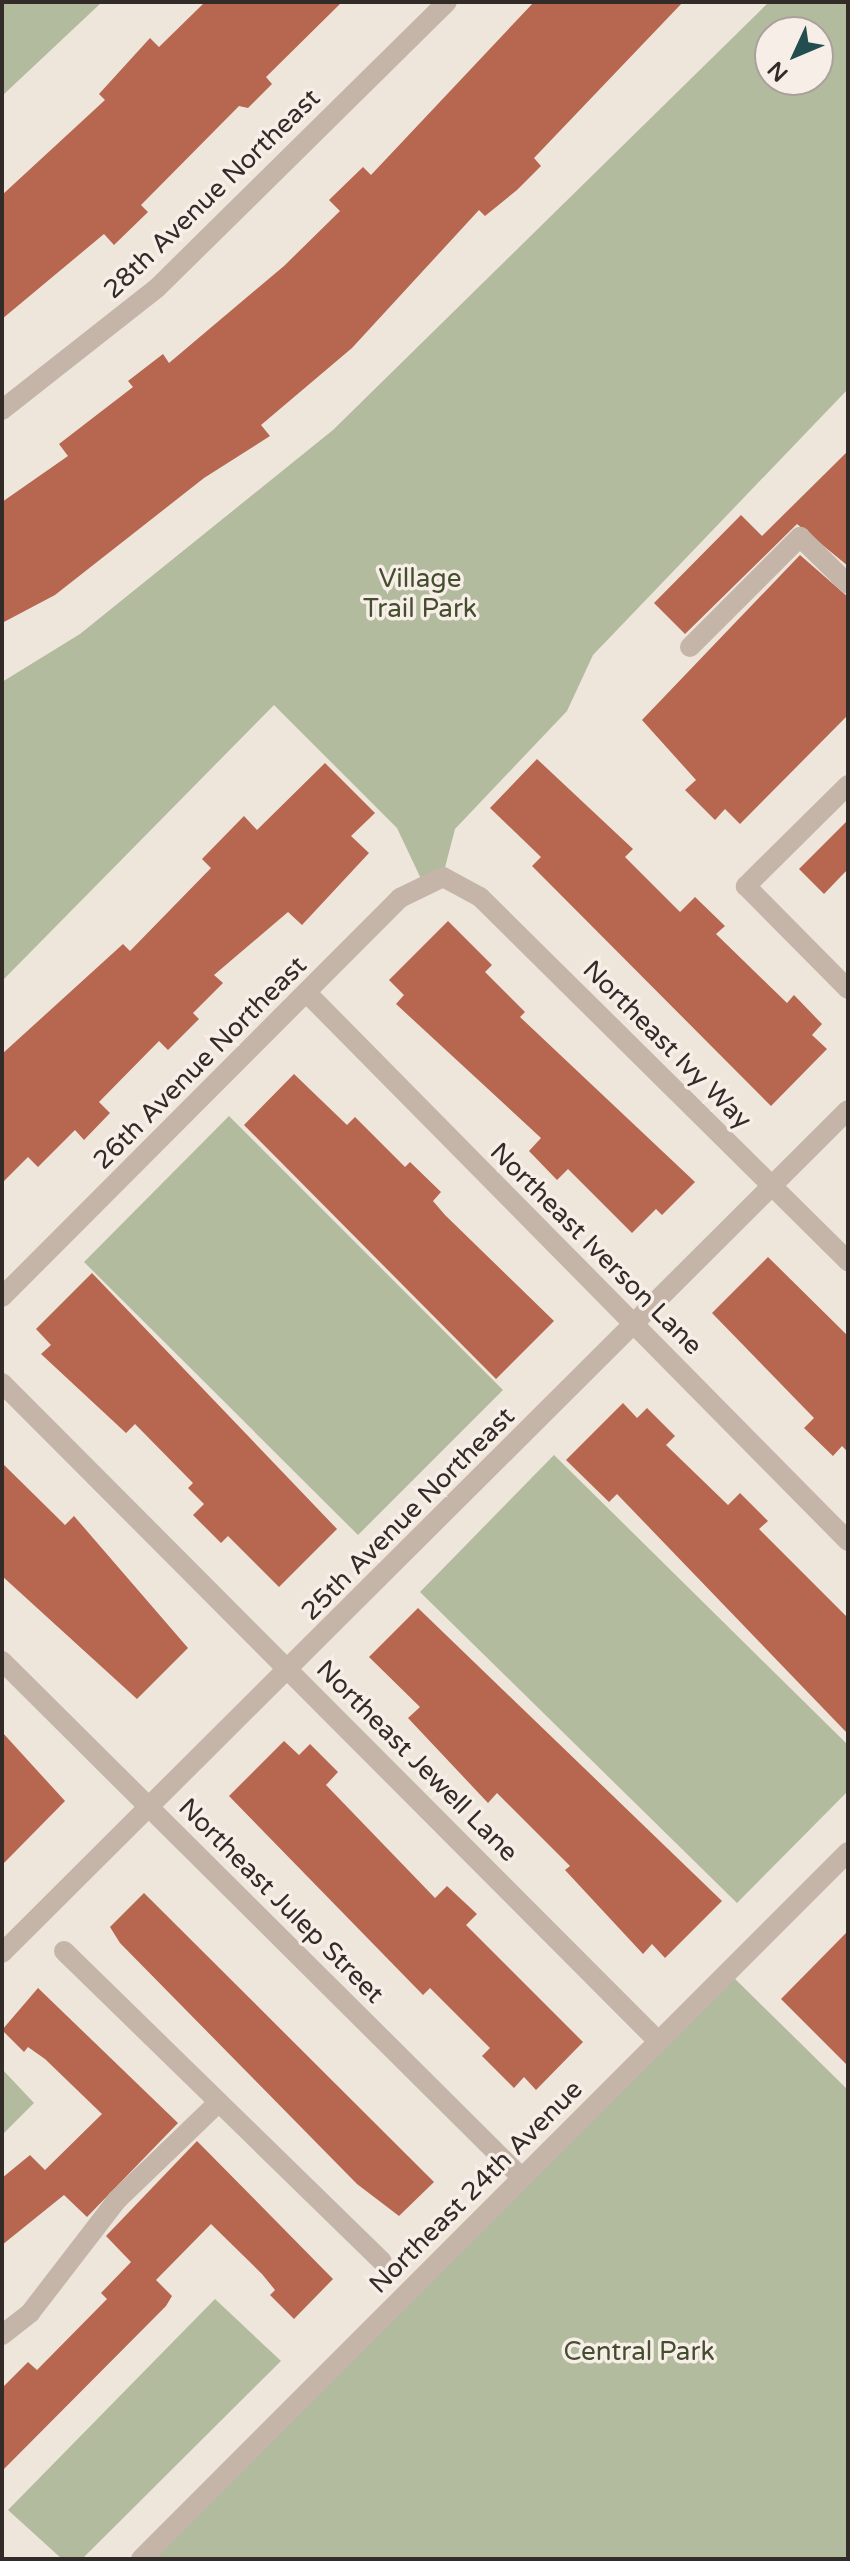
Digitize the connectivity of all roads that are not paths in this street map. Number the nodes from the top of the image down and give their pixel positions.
1 (447, 2) edge
2 (2, 410) edge
3 (848, 584) edge
4 (690, 647) dead end
5 (848, 785) edge
6 (443, 877) joint
7 (848, 989) edge
8 (307, 993) junction
9 (848, 1110) edge
10 (773, 1186) junction
11 (848, 1261) edge
12 (2, 1297) edge
13 (635, 1325) junction
14 (2, 1383) edge
15 (848, 1541) edge
16 (2, 1661) edge
17 (288, 1669) junction
18 (149, 1806) junction
19 (848, 1852) edge
20 (64, 1951) dead end
21 (2, 1953) edge
22 (658, 2041) junction
23 (219, 2102) junction
24 (522, 2178) junction
25 (382, 2261) dead end
26 (2, 2335) edge
27 (141, 2559) edge

1 - 2 street, 28th Avenue Northeast
3 - 4 street
5 - 7 street
6 - 8 street, 26th Avenue Northeast
6 - 10 street, Northeast Ivy Way
8 - 12 street, 26th Avenue Northeast
8 - 13 street, Northeast Iverson Lane
9 - 10 street, 25th Avenue Northeast
10 - 11 street, Northeast Ivy Way
10 - 13 street, 25th Avenue Northeast
13 - 15 street, Northeast Iverson Lane
13 - 17 street, 25th Avenue Northeast
14 - 17 street, Northeast Jewell Lane
16 - 18 street, Northeast Julep Street
17 - 18 street, 25th Avenue Northeast
17 - 22 street, Northeast Jewell Lane
18 - 21 street, 25th Avenue Northeast
18 - 24 street, Northeast Julep Street
19 - 22 street, Northeast 24th Avenue
20 - 23 street
22 - 24 street, Northeast 24th Avenue
23 - 25 street
23 - 26 street
24 - 27 street, Northeast 24th Avenue

